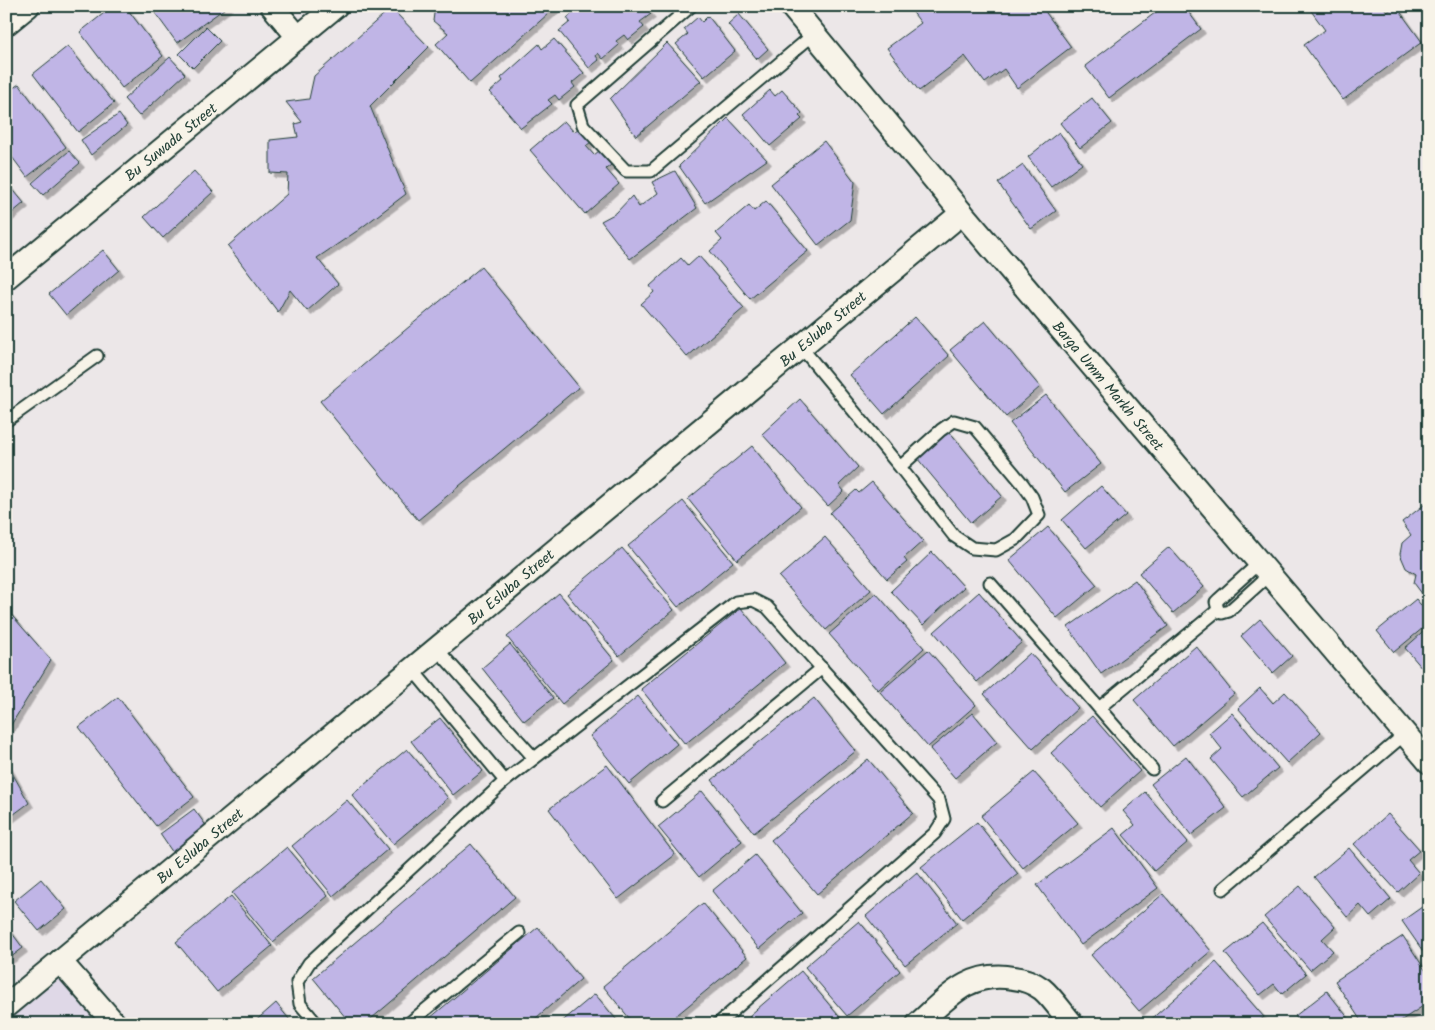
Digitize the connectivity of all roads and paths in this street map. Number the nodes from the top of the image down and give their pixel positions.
1 (28, 6) edge
2 (272, 6) edge
3 (336, 6) edge
4 (691, 6) edge
5 (791, 6) edge
6 (6, 24) edge
7 (814, 34) junction
8 (298, 37) junction
9 (962, 213) junction
10 (6, 278) edge
11 (801, 347) junction
12 (97, 356) dead end
13 (6, 421) edge
14 (900, 467) junction
15 (1264, 569) junction
16 (990, 583) dead end
17 (436, 649) junction
18 (822, 668) junction
19 (413, 670) junction
20 (1099, 708) junction
21 (1405, 734) junction
22 (534, 758) junction
23 (1429, 762) edge
24 (1152, 769) dead end
25 (504, 781) junction
26 (662, 801) dead end
27 (1223, 889) dead end
28 (519, 933) dead end
29 (60, 961) junction
30 (6, 1006) edge
31 (115, 1024) edge
32 (318, 1024) edge
33 (408, 1024) edge
34 (718, 1024) edge
35 (918, 1024) edge
36 (1072, 1024) edge

1 - 6 street
2 - 8 street
3 - 8 street, Bu Suwada Street
4 - 7 lane
5 - 7 street, Barga Umm Markh Street
7 - 9 street, Barga Umm Markh Street
8 - 10 street, Bu Suwada Street
9 - 11 street, Bu Esluba Street
9 - 15 street, Barga Umm Markh Street
11 - 14 lane
11 - 17 street, Bu Esluba Street
12 - 13 lane
14 - 14 lane
15 - 20 lane
15 - 21 street, Barga Umm Markh Street
16 - 20 lane
17 - 19 street, Bu Esluba Street
17 - 22 lane
18 - 22 lane
18 - 26 lane
18 - 34 lane
19 - 25 lane
19 - 29 street, Bu Esluba Street
20 - 24 lane
21 - 23 street, Barga Umm Markh Street
21 - 27 lane
22 - 25 lane
25 - 32 lane
28 - 33 lane
29 - 30 street, Bu Esluba Street
29 - 31 street
35 - 36 street

